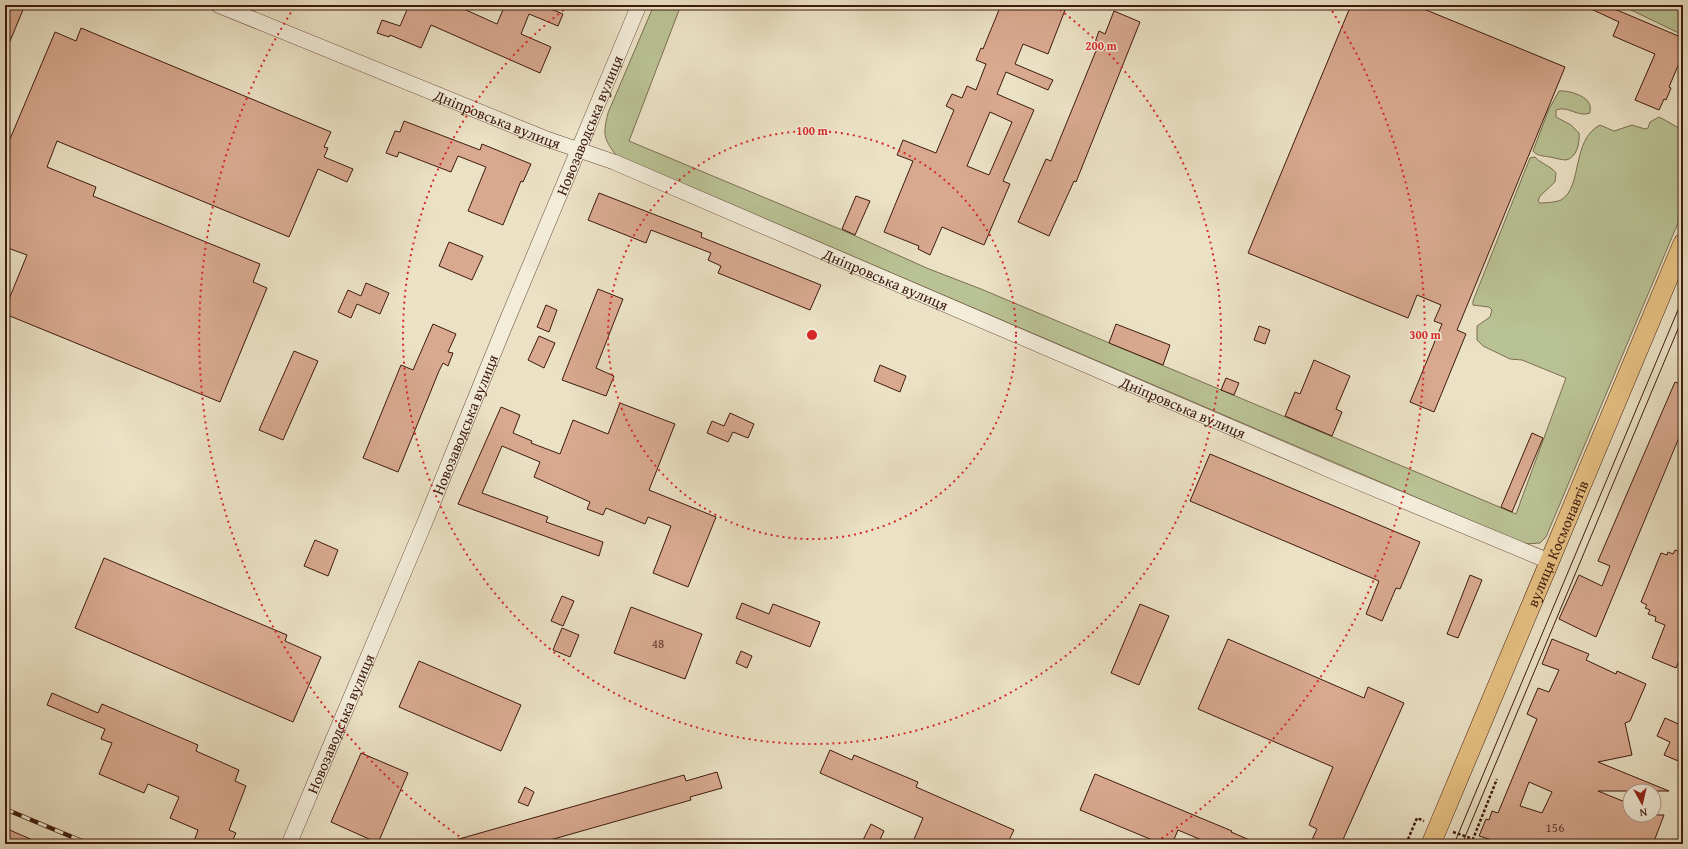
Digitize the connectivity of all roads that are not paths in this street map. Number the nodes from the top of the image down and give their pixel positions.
1 (218, 5) edge
2 (639, 5) edge
3 (579, 151) junction
4 (1683, 243) edge
5 (1551, 562) junction
6 (289, 844) edge
7 (1431, 844) edge

1 - 3 street, Дніпровська вулиця
2 - 3 street, Новозаводська вулиця
3 - 5 street, Дніпровська вулиця
3 - 6 street, Новозаводська вулиця
4 - 5 main road, вулиця Космонавтів
5 - 7 main road, вулиця Космонавтів

